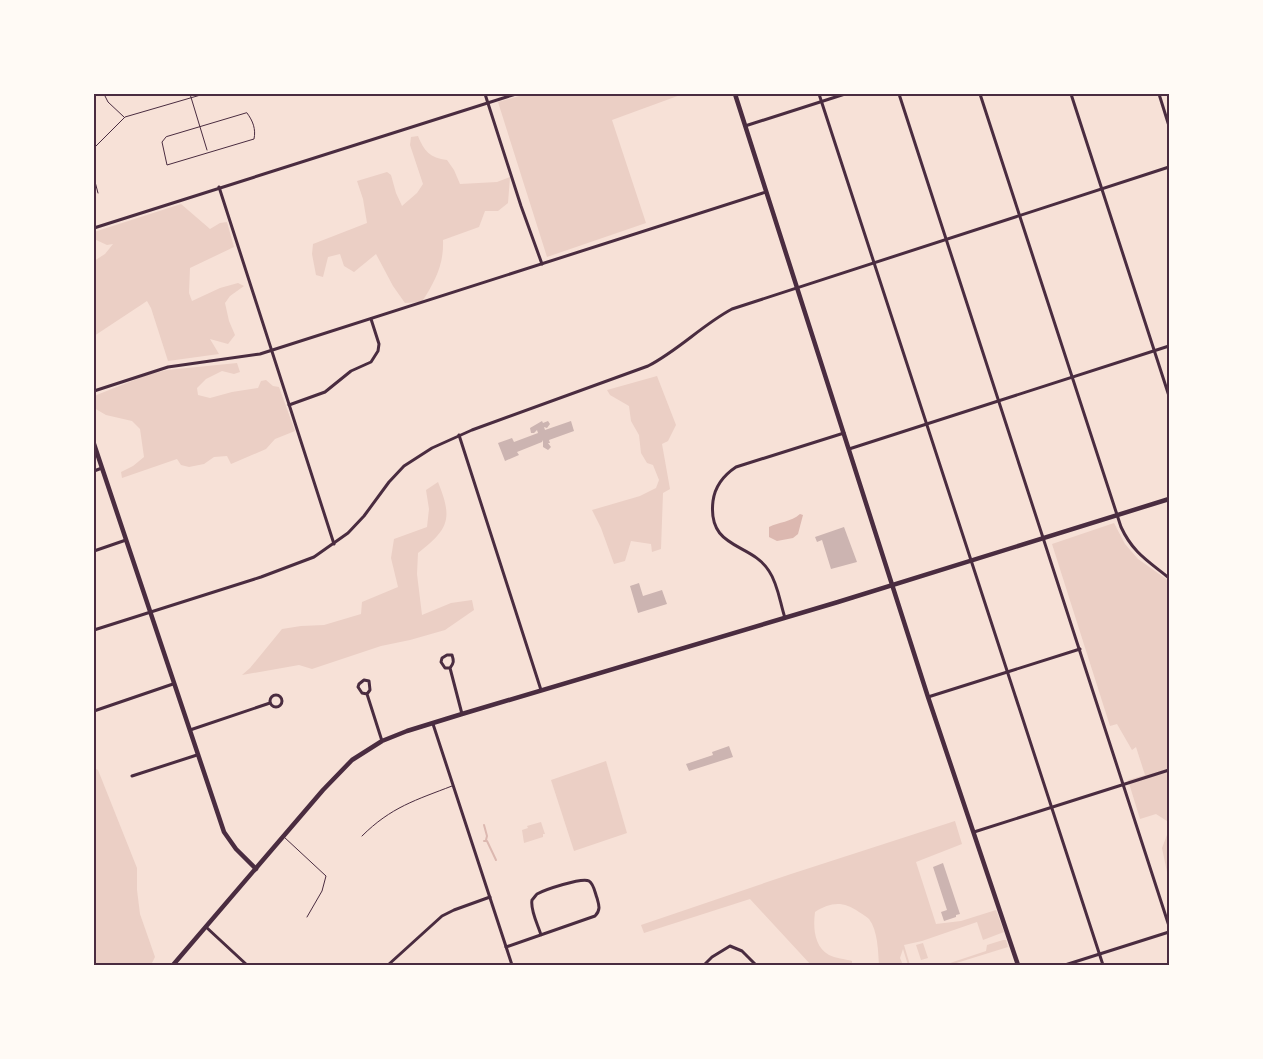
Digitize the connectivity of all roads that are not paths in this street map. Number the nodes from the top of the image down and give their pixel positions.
1 (104, 94) edge
2 (190, 94) edge
3 (204, 94) edge
4 (485, 94) edge
5 (516, 94) edge
6 (735, 94) edge
7 (820, 94) edge
8 (845, 94) edge
9 (899, 94) edge
10 (980, 94) edge
11 (1071, 94) edge
12 (1159, 94) edge
13 (191, 98) junction
14 (822, 101) junction
15 (488, 103) junction
16 (125, 117) junction
17 (745, 126) junction
18 (1169, 126) edge
19 (200, 128) junction
20 (94, 148) edge
21 (207, 152) junction
22 (1169, 167) edge
23 (94, 178) edge
24 (219, 187) junction
25 (1102, 189) junction
26 (98, 192) dead end
27 (766, 192) junction
28 (1020, 216) junction
29 (94, 228) edge
30 (946, 240) junction
31 (874, 263) junction
32 (542, 264) junction
33 (797, 288) junction
34 (371, 318) junction
35 (1169, 346) edge
36 (272, 350) junction
37 (1155, 351) junction
38 (1072, 377) junction
39 (94, 391) edge
40 (1169, 396) edge
41 (999, 401) junction
42 (289, 405) junction
43 (927, 425) junction
44 (844, 433) junction
45 (459, 436) junction
46 (94, 444) edge
47 (849, 449) junction
48 (102, 468) junction
49 (94, 471) edge
50 (1169, 499) edge
51 (1117, 515) junction
52 (1044, 538) junction
53 (126, 540) junction
54 (334, 544) junction
55 (94, 551) edge
56 (971, 560) junction
57 (1169, 578) edge
58 (892, 584) junction
59 (149, 612) junction
60 (785, 618) junction
61 (94, 630) edge
62 (1080, 649) junction
63 (450, 668) junction
64 (1007, 672) junction
65 (174, 684) junction
66 (541, 690) junction
67 (367, 694) junction
68 (928, 697) junction
69 (270, 704) junction
70 (94, 711) edge
71 (462, 714) junction
72 (432, 724) junction
73 (189, 730) junction
74 (382, 741) junction
75 (197, 755) junction
76 (1169, 770) edge
77 (132, 776) dead end
78 (1124, 785) junction
79 (453, 786) junction
80 (1051, 808) junction
81 (974, 832) junction
82 (362, 836) dead end
83 (283, 837) junction
84 (256, 868) junction
85 (490, 898) junction
86 (307, 917) dead end
87 (1169, 926) edge
88 (206, 927) junction
89 (1169, 932) edge
90 (541, 934) junction
91 (506, 947) junction
92 (1099, 955) junction
93 (392, 962) junction
94 (173, 965) edge
95 (247, 965) edge
96 (388, 965) edge
97 (395, 965) edge
98 (512, 965) edge
99 (704, 965) edge
100 (756, 965) edge
101 (1018, 965) edge
102 (1065, 965) edge
103 (1103, 965) edge

1 - 16 lane
2 - 13 lane
3 - 13 lane
4 - 15 street
5 - 15 street
6 - 17 main road
7 - 14 street
8 - 14 street
9 - 30 street
10 - 28 street
11 - 25 street
12 - 18 street
13 - 16 lane
13 - 19 lane
14 - 17 street
14 - 31 street
15 - 24 street
15 - 32 street
16 - 20 lane
17 - 27 main road
19 - 21 lane
19 - 21 lane
19 - 21 lane
22 - 25 street
23 - 26 lane
24 - 29 street
24 - 36 street
25 - 28 street
25 - 37 street
27 - 32 street
27 - 33 main road
28 - 30 street
28 - 38 street
30 - 31 street
30 - 41 street
31 - 33 street
31 - 43 street
32 - 34 street
33 - 44 main road
33 - 45 street
34 - 36 street
34 - 42 street
35 - 37 street
36 - 39 street
36 - 42 street
37 - 38 street
37 - 40 street
38 - 41 street
38 - 51 street
41 - 43 street
41 - 52 street
42 - 54 street
43 - 47 street
43 - 56 street
44 - 47 main road
44 - 60 street
45 - 54 street
45 - 66 street
46 - 48 main road
47 - 58 main road
48 - 49 street
48 - 53 main road
50 - 51 main road
51 - 52 main road
51 - 57 street
52 - 56 main road
52 - 62 street
53 - 55 street
53 - 59 main road
54 - 59 street
56 - 58 main road
56 - 64 street
58 - 60 main road
58 - 68 main road
59 - 61 street
59 - 65 main road
60 - 66 main road
62 - 64 street
62 - 78 street
63 - 63 street
63 - 71 street
64 - 68 street
64 - 80 street
65 - 70 street
65 - 73 main road
66 - 71 main road
67 - 67 street
67 - 74 street
68 - 81 main road
69 - 69 street
69 - 73 street
71 - 72 main road
72 - 74 main road
72 - 79 street
73 - 75 main road
74 - 83 main road
75 - 77 street
75 - 84 main road
76 - 78 street
78 - 80 street
78 - 87 street
79 - 82 lane
79 - 85 street
80 - 81 street
80 - 92 street
81 - 101 main road
83 - 84 main road
83 - 86 lane
84 - 88 main road
85 - 91 street
85 - 93 street
88 - 94 main road
88 - 95 street
89 - 92 street
90 - 90 street
90 - 91 street
91 - 98 street
92 - 102 street
92 - 103 street
93 - 96 street
93 - 97 street
99 - 100 street

